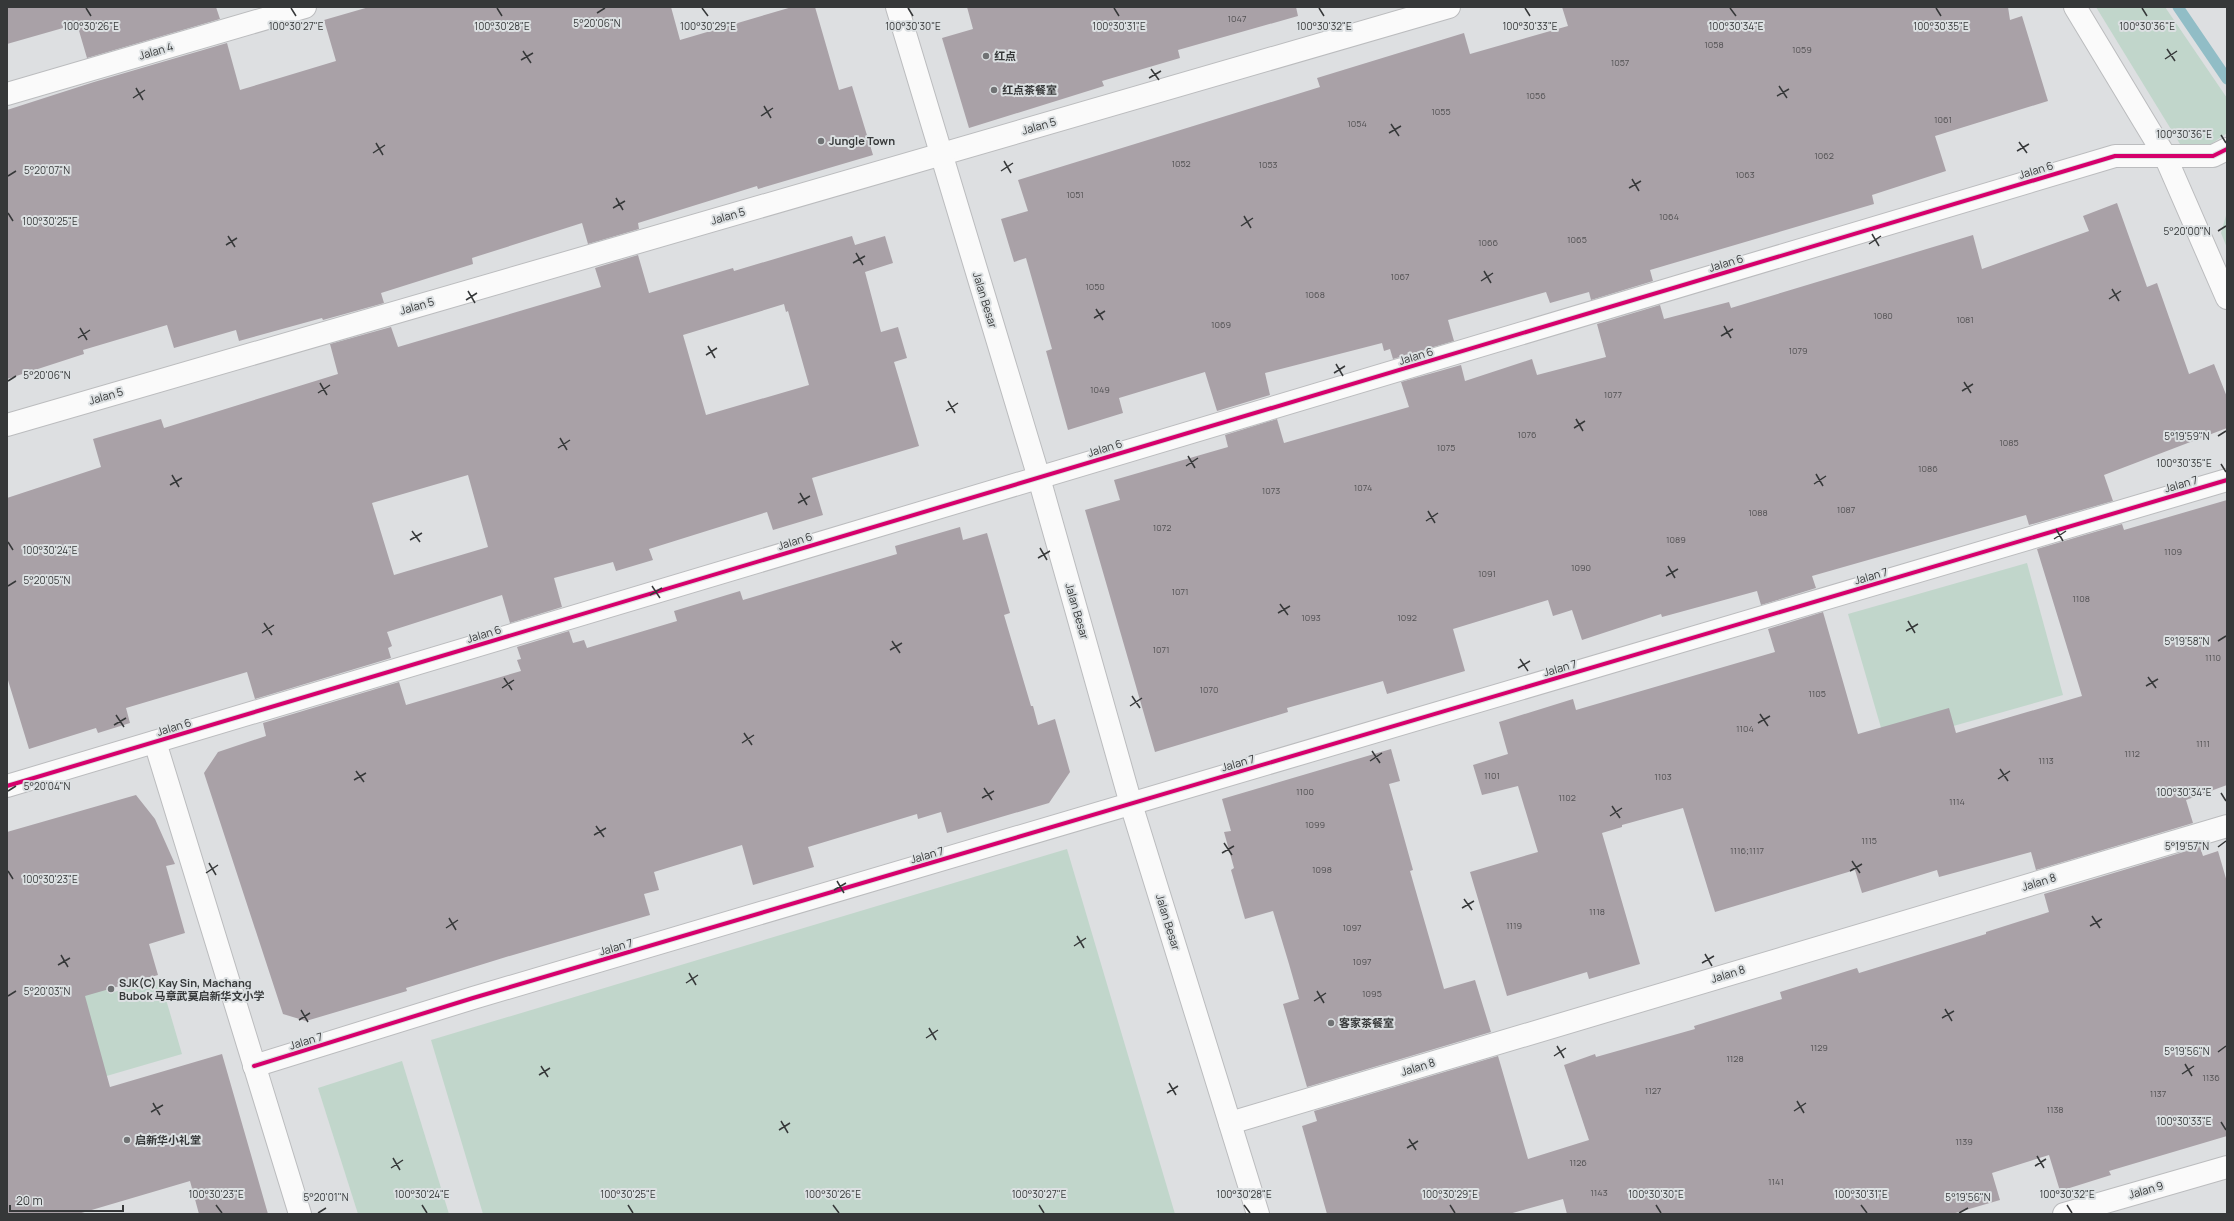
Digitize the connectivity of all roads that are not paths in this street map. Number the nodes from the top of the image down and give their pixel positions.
1 (305, 7) edge
2 (898, 7) edge
3 (1449, 7) edge
4 (2075, 7) edge
5 (7, 94) edge
6 (2220, 153) edge
7 (941, 154) junction
8 (2165, 156) junction
9 (2227, 298) edge
10 (7, 424) edge
11 (1039, 478) junction
12 (2227, 480) edge
13 (155, 742) junction
14 (7, 786) edge
15 (1131, 804) junction
16 (2227, 826) edge
17 (254, 1066) junction
18 (1230, 1123) junction
19 (2227, 1167) edge
20 (300, 1214) edge
21 (1258, 1214) edge
22 (2064, 1214) edge

1 - 5 street, Jalan 4
2 - 7 street, Jalan Besar
3 - 7 street, Jalan 5
4 - 8 street
6 - 8 street, Jalan 6
7 - 10 street, Jalan 5
7 - 11 street, Jalan Besar
8 - 9 street
8 - 11 street, Jalan 6
11 - 13 street, Jalan 6
11 - 15 street, Jalan Besar
12 - 15 street, Jalan 7
13 - 14 street, Jalan 6
13 - 17 street
15 - 17 street, Jalan 7
15 - 18 street, Jalan Besar
16 - 18 street, Jalan 8
17 - 20 street
18 - 21 street, Jalan Besar
19 - 22 street, Jalan 9

